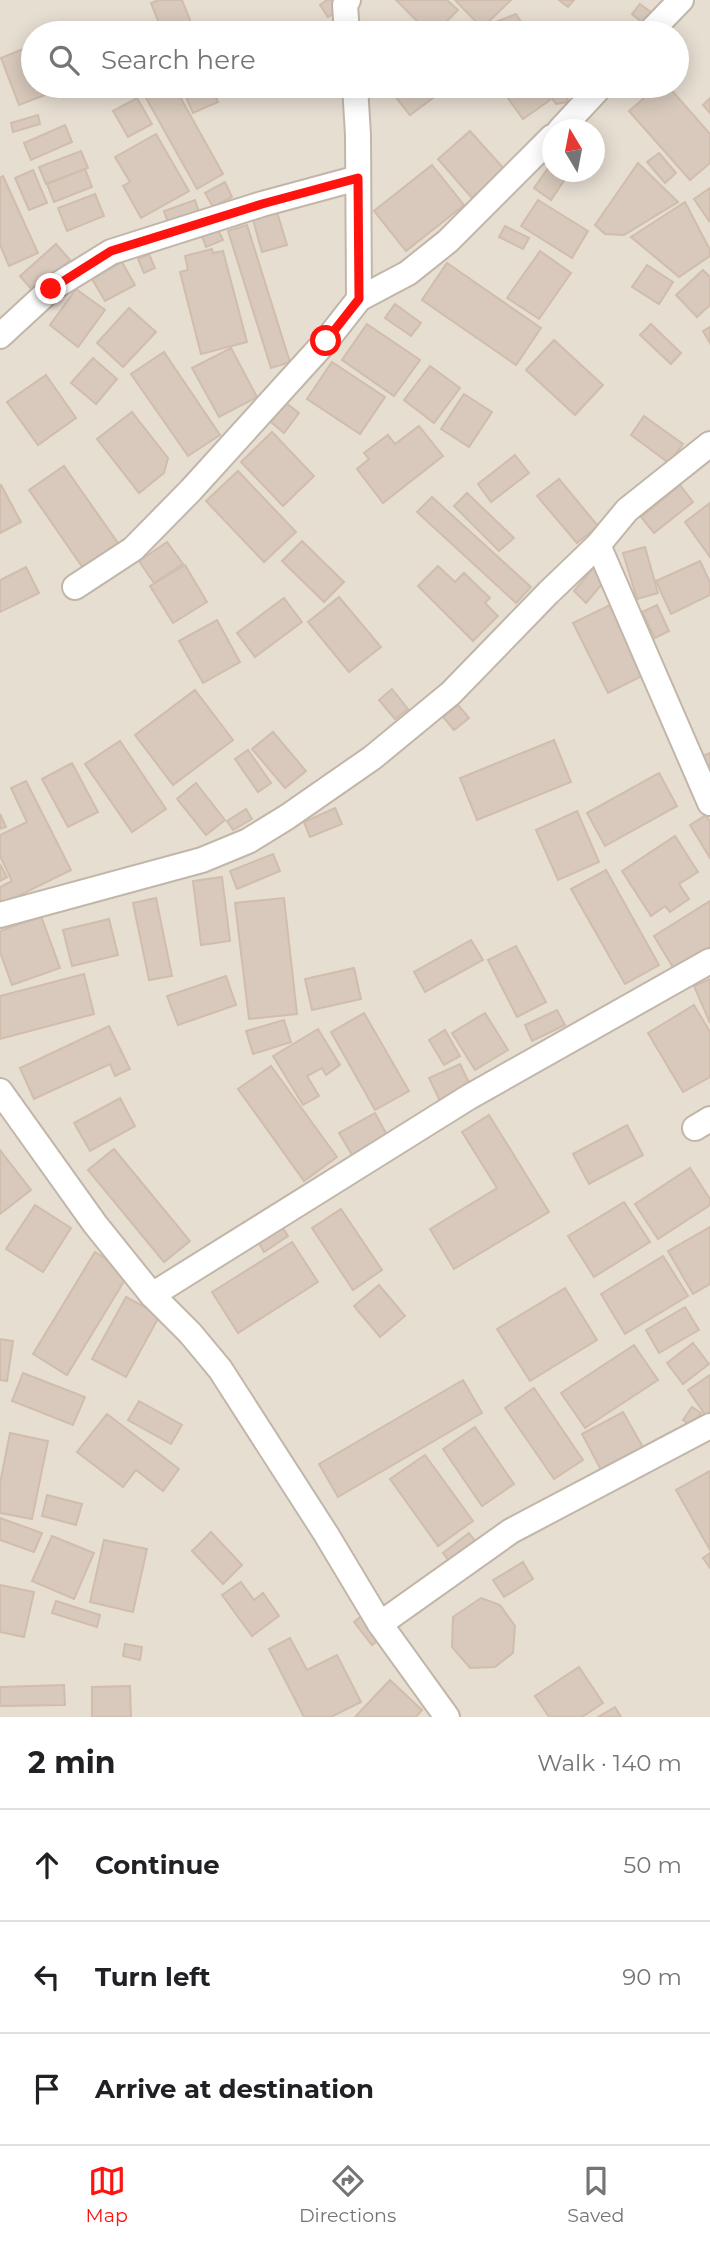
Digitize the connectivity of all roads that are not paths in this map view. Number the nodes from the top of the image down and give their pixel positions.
1 (348, 0) edge
2 (681, 0) edge
3 (346, 21) edge
4 (661, 21) edge
5 (355, 98) edge
6 (590, 98) edge
7 (570, 119) edge
8 (542, 147) edge
9 (358, 178) junction
10 (359, 299) junction
11 (0, 336) edge
12 (710, 444) edge
13 (598, 545) junction
14 (75, 587) dead end
15 (710, 803) edge
16 (0, 915) edge
17 (710, 961) edge
18 (0, 1091) edge
19 (152, 1295) junction
20 (710, 1426) edge
21 (380, 1624) junction
22 (447, 1717) edge

1 - 3 street
2 - 4 street
5 - 9 street
6 - 7 street
8 - 10 street
9 - 10 street
9 - 11 street
10 - 14 street
12 - 13 street
13 - 15 street
13 - 16 street
17 - 19 street
18 - 19 street
19 - 21 street
20 - 21 street
21 - 22 street

